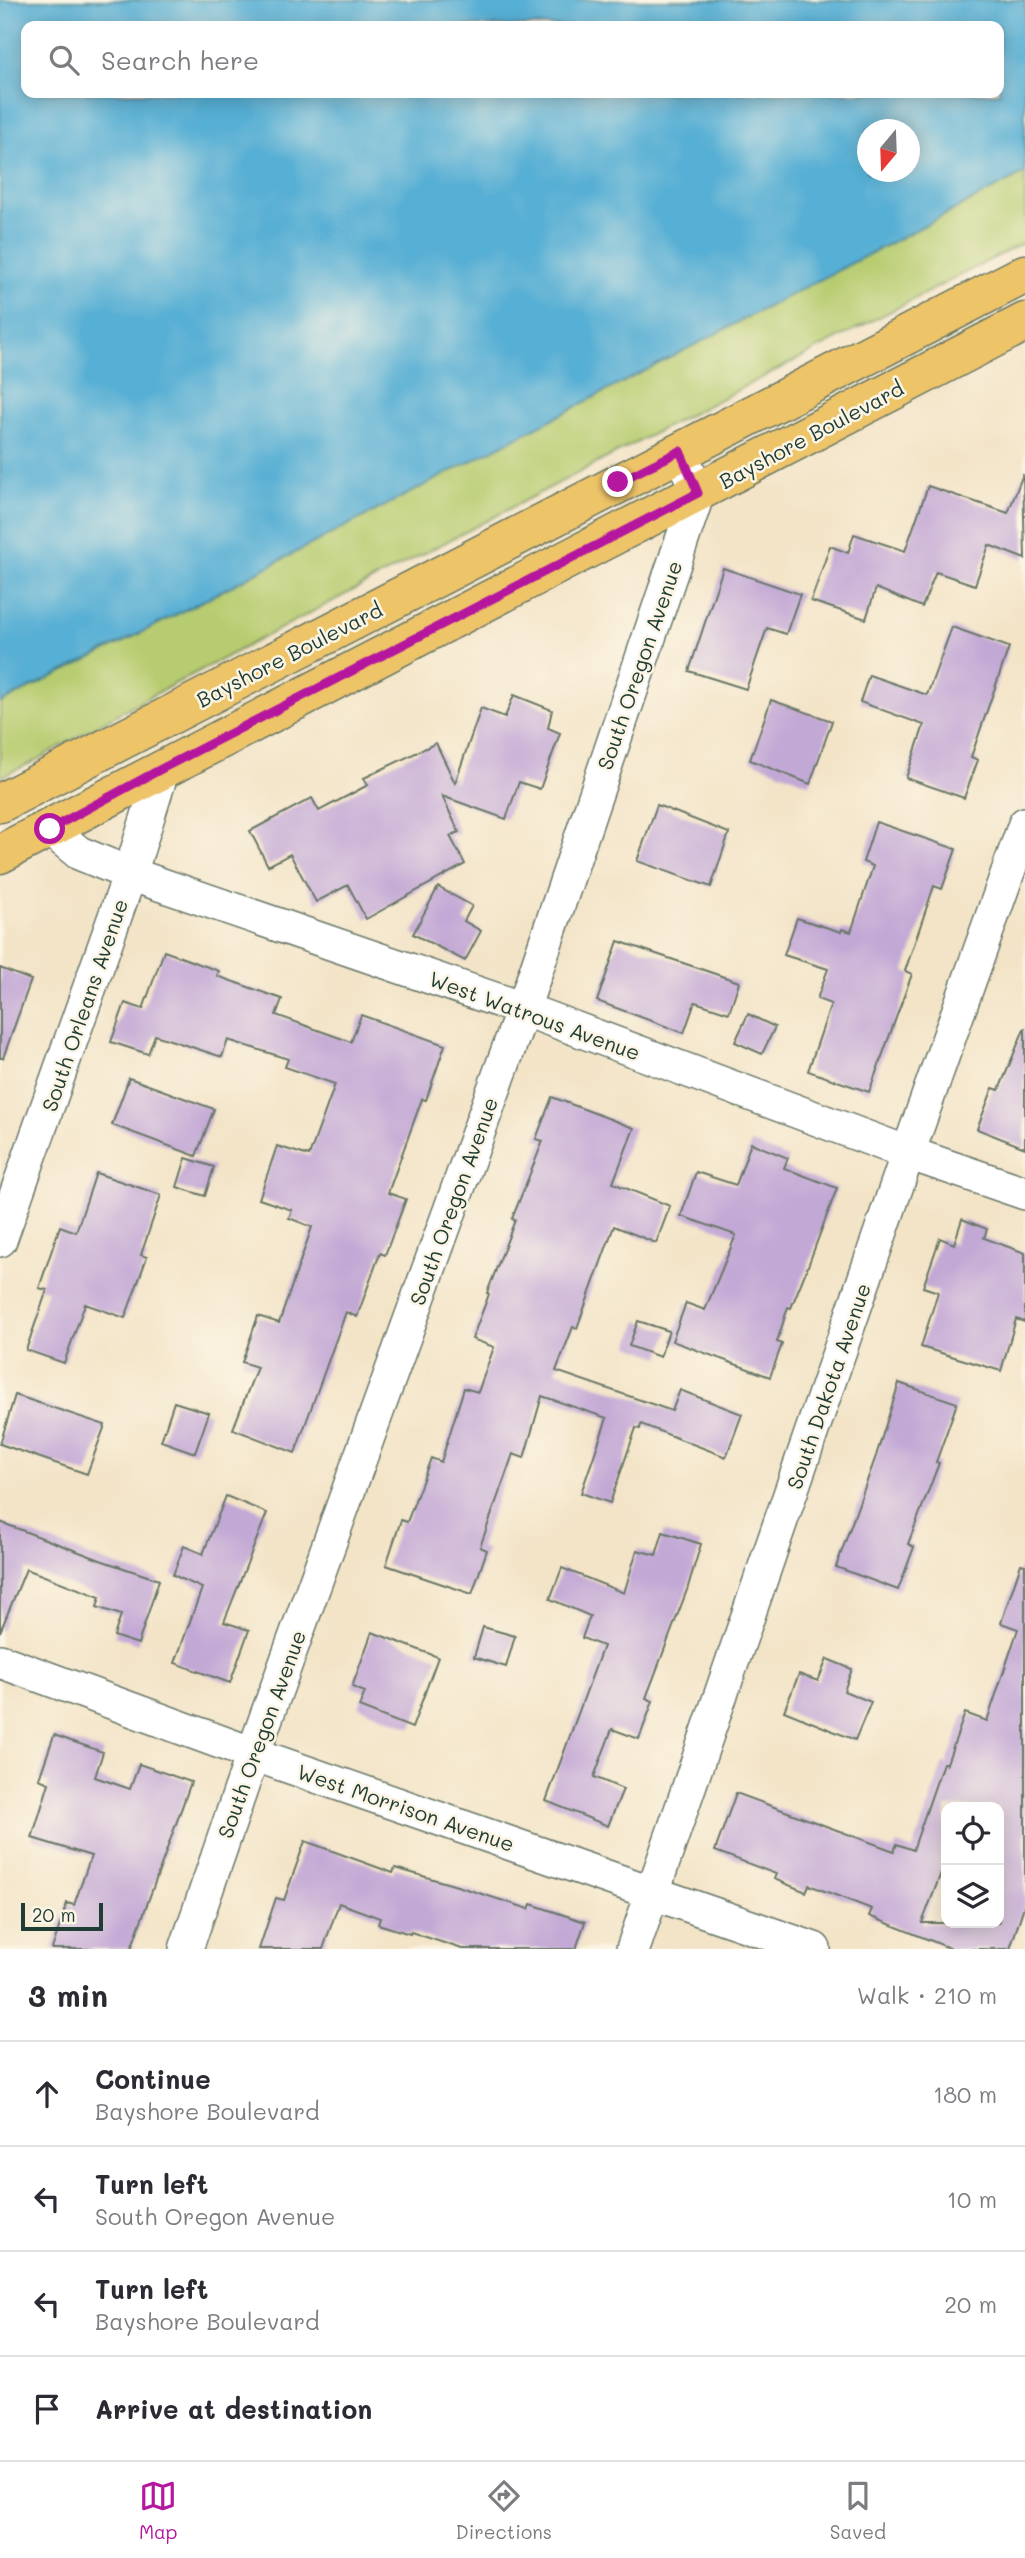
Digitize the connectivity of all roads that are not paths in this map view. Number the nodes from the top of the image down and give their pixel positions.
1 (1025, 274) edge
2 (1025, 321) edge
3 (680, 451) junction
4 (698, 493) junction
5 (163, 768) junction
6 (0, 803) edge
7 (1025, 824) edge
8 (50, 829) junction
9 (0, 854) edge
10 (130, 874) junction
11 (523, 1009) junction
12 (908, 1153) junction
13 (1025, 1193) edge
14 (0, 1240) edge
15 (0, 1661) edge
16 (253, 1754) junction
17 (653, 1891) junction
18 (186, 1949) edge
19 (633, 1949) edge
20 (814, 1949) edge

1 - 3 main road, Bayshore Boulevard
2 - 4 main road, Bayshore Boulevard
3 - 4 street
3 - 6 main road, Bayshore Boulevard
4 - 5 main road, Bayshore Boulevard
4 - 11 street, South Oregon Avenue
5 - 8 main road, Bayshore Boulevard
5 - 10 street, South Orleans Avenue
7 - 12 street, South Dakota Avenue
8 - 9 main road, Bayshore Boulevard
8 - 10 street, West Watrous Avenue
10 - 11 street, West Watrous Avenue
10 - 14 street, South Orleans Avenue
11 - 12 street, West Watrous Avenue
11 - 16 street, South Oregon Avenue
12 - 13 street, West Watrous Avenue
12 - 17 street, South Dakota Avenue
15 - 16 street, West Morrison Avenue
16 - 17 street, West Morrison Avenue
16 - 18 street, South Oregon Avenue
17 - 19 street, South Dakota Avenue
17 - 20 street, West Morrison Avenue

